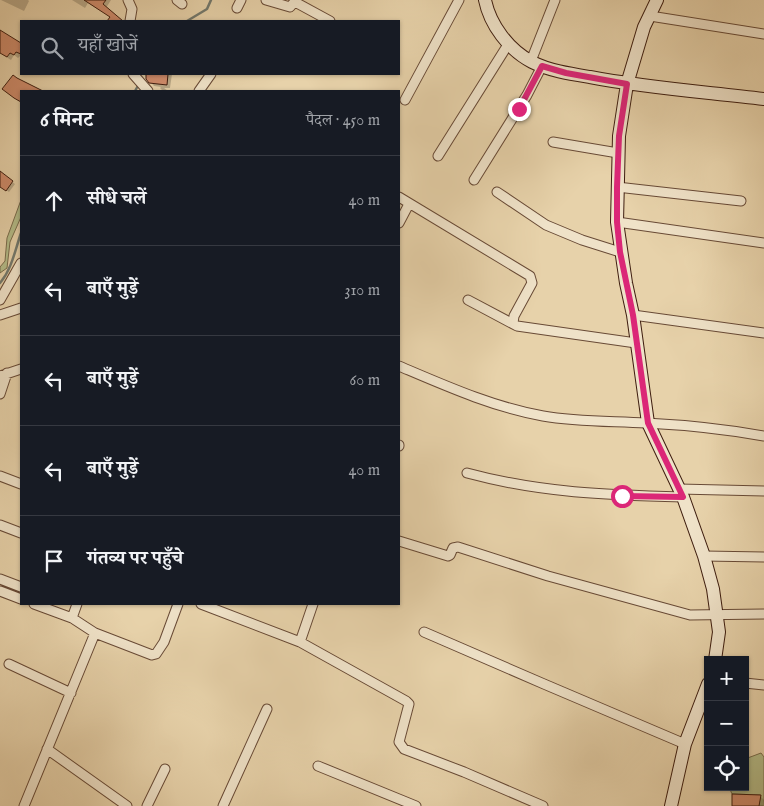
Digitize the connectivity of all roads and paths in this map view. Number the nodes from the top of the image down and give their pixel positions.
1 (128, 0) edge
2 (266, 0) edge
3 (459, 0) edge
4 (485, 0) edge
5 (555, 0) edge
6 (657, 0) edge
7 (296, 1) edge
8 (650, 16) junction
9 (130, 20) edge
10 (328, 20) edge
11 (764, 34) edge
12 (509, 43) junction
13 (536, 64) junction
14 (210, 75) edge
15 (627, 84) junction
16 (200, 90) edge
17 (764, 99) edge
18 (405, 100) dead end
19 (553, 142) dead end
20 (618, 153) junction
21 (438, 156) dead end
22 (474, 180) dead end
23 (617, 187) junction
24 (497, 192) dead end
25 (400, 199) edge
26 (741, 201) dead end
27 (409, 204) junction
28 (400, 221) edge
29 (617, 222) junction
30 (764, 243) edge
31 (620, 252) junction
32 (20, 265) edge
33 (0, 300) edge
34 (468, 300) dead end
35 (20, 308) edge
36 (0, 315) edge
37 (633, 315) junction
38 (514, 324) junction
39 (764, 333) edge
40 (636, 343) junction
41 (400, 366) edge
42 (20, 369) edge
43 (4, 375) edge
44 (0, 394) edge
45 (648, 423) junction
46 (764, 436) edge
47 (466, 473) dead end
48 (0, 476) edge
49 (20, 484) edge
50 (764, 491) edge
51 (681, 493) junction
52 (0, 525) edge
53 (20, 533) edge
54 (400, 541) edge
55 (704, 556) junction
56 (764, 557) edge
57 (0, 579) edge
58 (20, 587) edge
59 (0, 591) edge
60 (20, 599) edge
61 (37, 605) edge
62 (178, 605) edge
63 (204, 605) edge
64 (313, 605) edge
65 (76, 606) edge
66 (717, 614) junction
67 (764, 614) edge
68 (72, 618) junction
69 (424, 632) dead end
70 (96, 633) junction
71 (300, 642) junction
72 (716, 656) edge
73 (9, 664) dead end
74 (749, 683) edge
75 (764, 685) edge
76 (71, 693) junction
77 (704, 694) edge
78 (267, 709) dead end
79 (685, 744) junction
80 (47, 749) junction
81 (318, 766) dead end
82 (165, 769) dead end
83 (24, 806) edge
84 (127, 806) edge
85 (147, 806) edge
86 (223, 806) edge
87 (416, 806) edge
88 (543, 806) edge
89 (670, 806) edge

1 - 9 street
2 - 7 street
3 - 18 street
4 - 12 street
5 - 13 street
6 - 8 street
7 - 10 street
8 - 11 street
8 - 15 street
12 - 13 street
12 - 21 street
13 - 15 street
13 - 22 street
14 - 16 street
15 - 17 street
15 - 20 street
19 - 20 street
20 - 23 street
23 - 26 street
23 - 29 street
24 - 31 street
25 - 27 street
27 - 28 street
27 - 38 street
29 - 30 street
29 - 31 street
31 - 37 street
32 - 33 street
34 - 38 street
35 - 36 street
37 - 39 street
37 - 40 street
38 - 40 street
40 - 45 street
41 - 45 street
42 - 43 street
43 - 44 street
45 - 46 street
45 - 51 street
47 - 51 street
48 - 49 street
50 - 51 street
51 - 55 street
52 - 53 street
54 - 66 street
55 - 56 street
55 - 66 street
57 - 58 street
59 - 60 street
61 - 68 street
62 - 70 street
63 - 71 street
64 - 71 street
65 - 68 street
66 - 67 street
66 - 72 street
68 - 70 street
69 - 79 street
70 - 76 street
71 - 88 street
73 - 76 street
74 - 75 street
76 - 80 street
77 - 79 street
78 - 86 street
79 - 89 street
80 - 83 street
80 - 84 street
81 - 87 street
82 - 85 street

